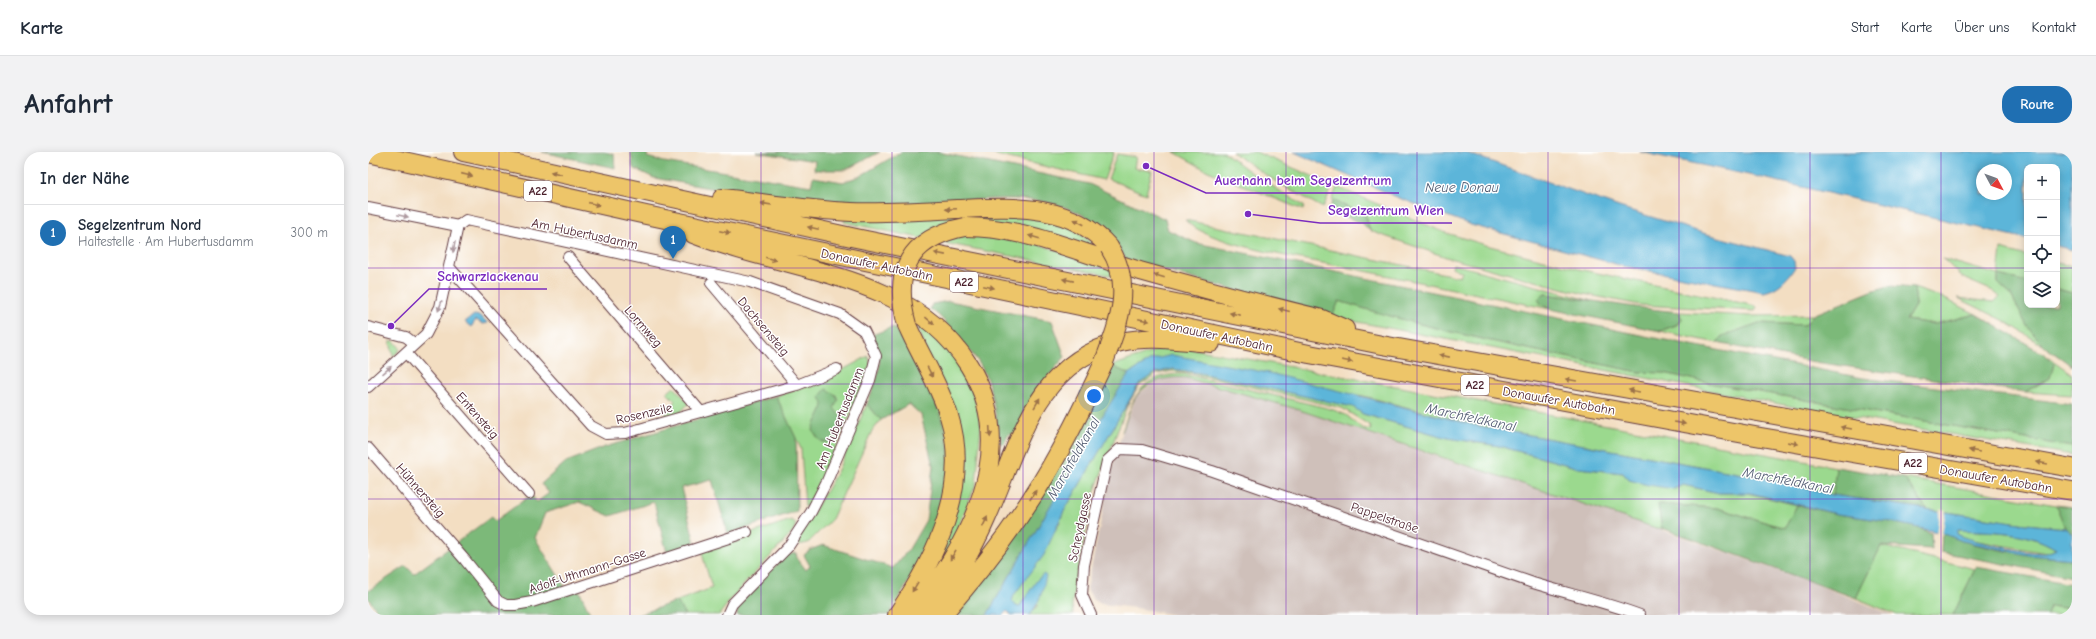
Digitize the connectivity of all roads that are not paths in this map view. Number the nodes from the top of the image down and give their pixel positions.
1 (462, 152) edge
2 (368, 153) edge
3 (648, 193) junction
4 (368, 208) edge
5 (646, 215) junction
6 (458, 226) junction
7 (568, 257) dead end
8 (450, 268) junction
9 (711, 283) dead end
10 (368, 327) edge
11 (414, 343) junction
12 (1382, 345) junction
13 (1282, 348) junction
14 (407, 354) junction
15 (837, 369) dead end
16 (797, 385) junction
17 (368, 387) edge
18 (701, 412) junction
19 (368, 448) edge
20 (1120, 449) joint
21 (2072, 468) edge
22 (2072, 491) edge
23 (529, 494) dead end
24 (747, 532) dead end
25 (455, 550) joint
26 (727, 615) edge
27 (897, 615) edge
28 (912, 615) edge
29 (928, 615) edge
30 (942, 615) edge
31 (1091, 615) edge
32 (1640, 615) edge

3 -> 1 highway, Donauufer Autobahn / A22
2 -> 5 highway, Donauufer Autobahn / A22
12 -> 3 highway, Donauufer Autobahn / A22
30 -> 3 highway, bridge
4 -> 6 street, Am Hubertusdamm
5 -> 13 highway, Donauufer Autobahn / A22
5 -> 28 highway
6 -> 8 street
6 - 26 street, Am Hubertusdamm
7 - 18 street, Lormweg
8 -> 11 street
8 - 18 street, Rosenzeile
9 - 16 street, Dachsensteig
10 - 11 street
11 - 14 street
21 -> 12 highway, Donauufer Autobahn / A22
12 -> 27 highway, bridge
13 -> 22 highway, Donauufer Autobahn / A22
29 -> 13 highway
17 -> 14 street
14 - 23 street, Entensteig
15 - 16 street, Rosenzeile
16 - 18 street, Rosenzeile
19 - 25 street, Hühnersteig
20 - 31 street, Scheydgasse
20 - 32 street, Pappelstraße
24 - 25 street, Adolf-Uthmann-Gasse

